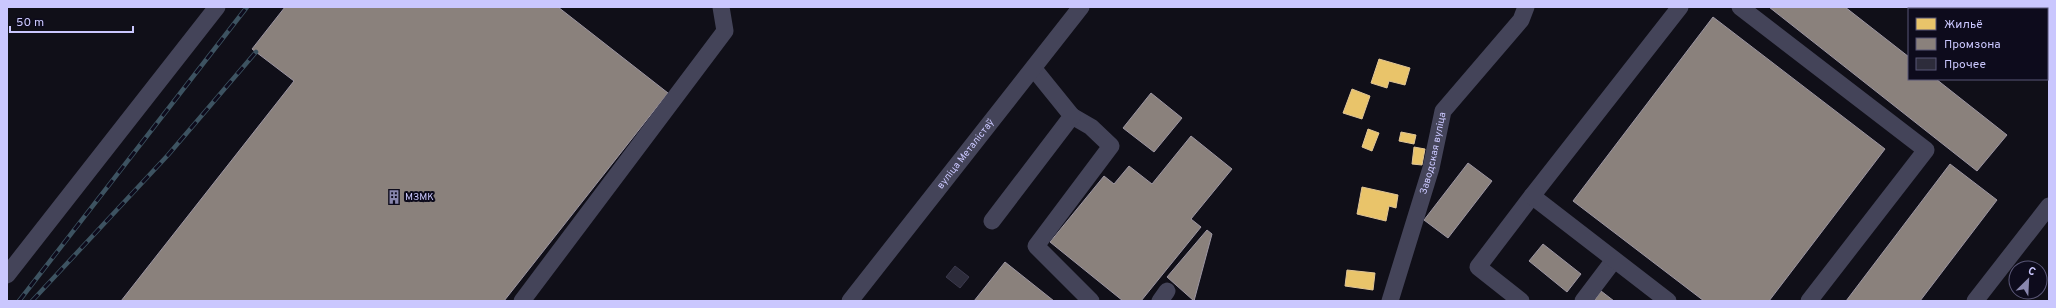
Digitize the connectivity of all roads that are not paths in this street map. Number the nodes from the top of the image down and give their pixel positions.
1 (217, 7) edge
2 (721, 7) edge
3 (1081, 7) edge
4 (1526, 7) edge
5 (1680, 7) edge
6 (1740, 7) edge
7 (1034, 69) junction
8 (1072, 116) junction
9 (1532, 196) junction
10 (2049, 206) edge
11 (992, 221) dead end
12 (1614, 260) junction
13 (7, 275) edge
14 (522, 301) edge
15 (850, 301) edge
16 (1091, 301) edge
17 (1390, 301) edge
18 (1521, 301) edge
19 (1583, 301) edge
20 (1668, 301) edge
21 (1809, 301) edge
22 (1975, 301) edge

1 - 13 street
2 - 14 street
3 - 7 street, вуліца Металістаў
4 - 17 street, Заводская вуліца
5 - 9 street
6 - 21 street
7 - 8 street
7 - 15 street, вуліца Металістаў
8 - 11 street
8 - 16 street
9 - 12 street
9 - 18 street
10 - 22 street
12 - 19 street
12 - 20 street

